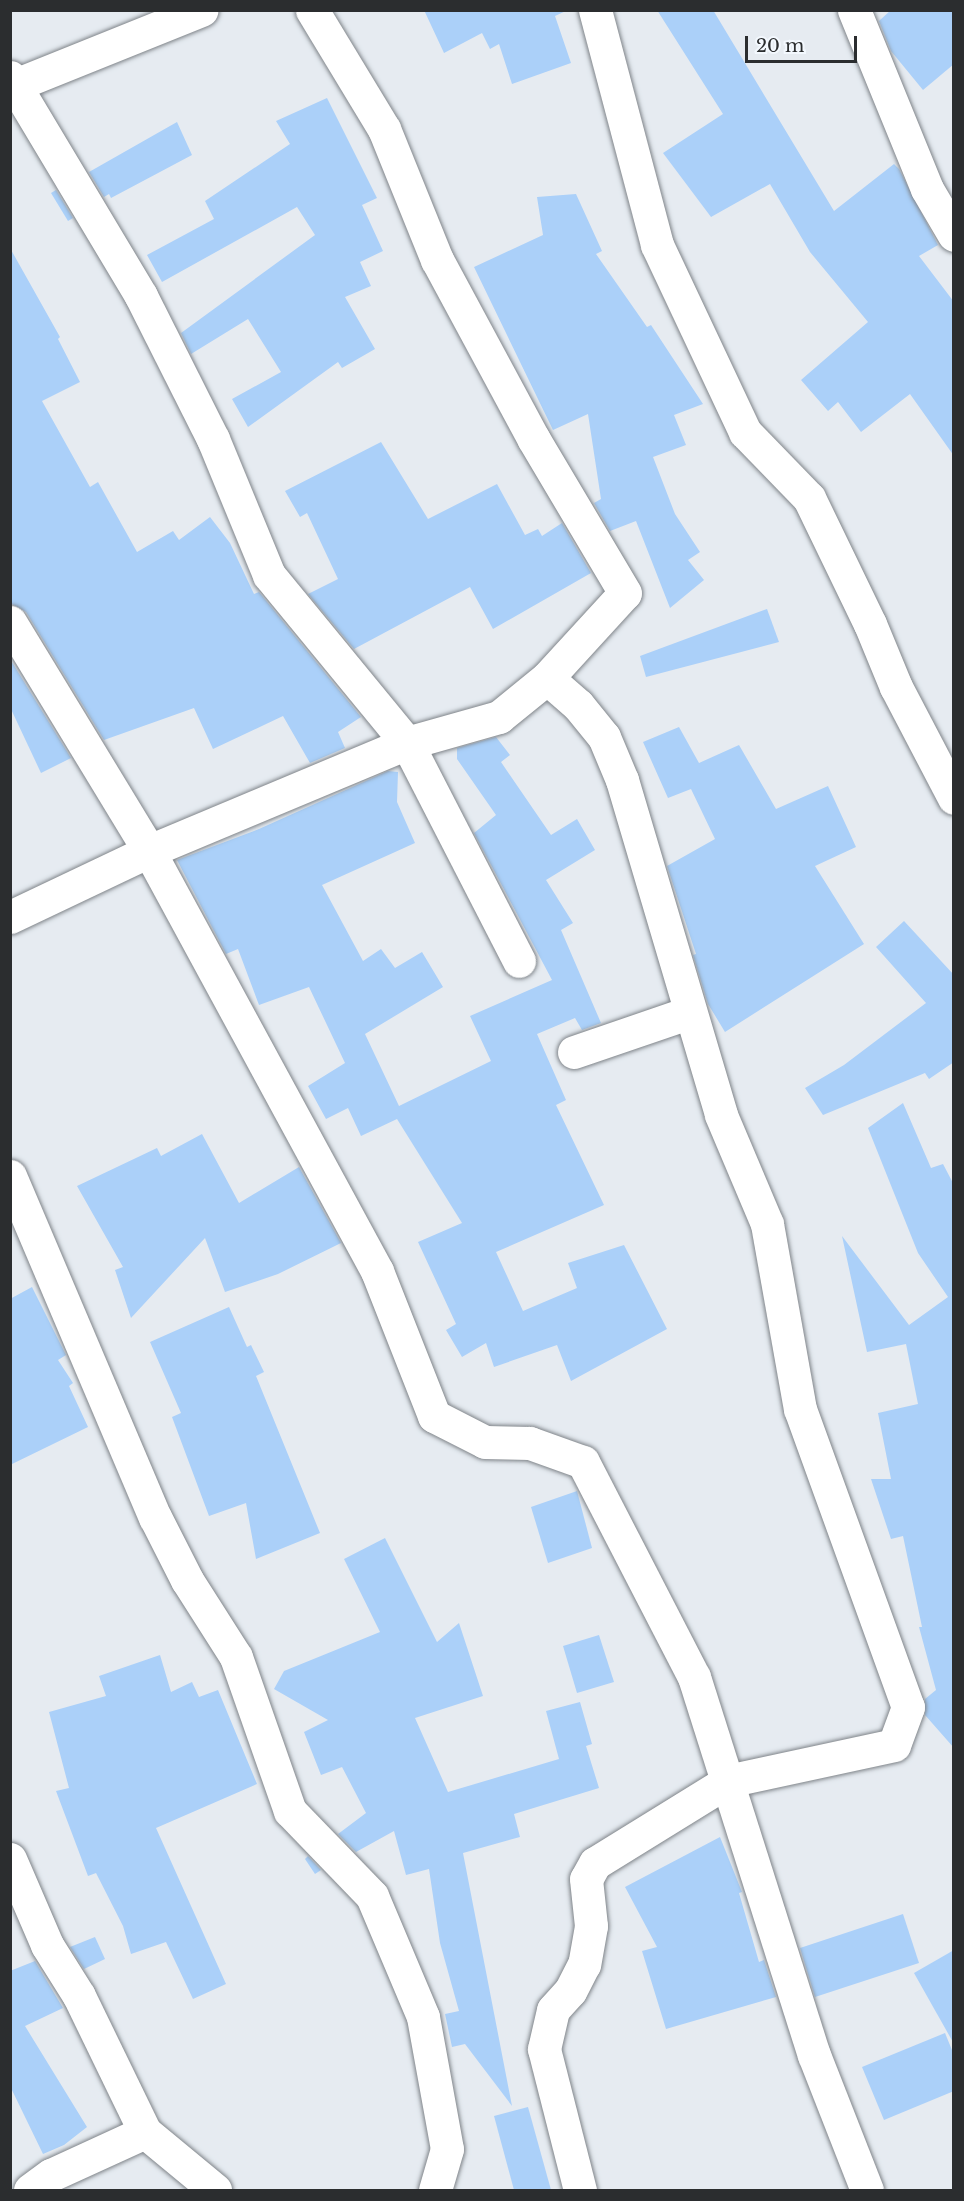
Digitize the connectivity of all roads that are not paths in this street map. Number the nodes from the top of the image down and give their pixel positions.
1 (202, 10) edge
2 (312, 10) edge
3 (595, 10) edge
4 (854, 10) edge
5 (13, 81) edge
6 (954, 235) edge
7 (10, 622) edge
8 (547, 678) junction
9 (407, 743) junction
10 (954, 798) edge
11 (149, 851) junction
12 (10, 917) edge
13 (519, 961) dead end
14 (688, 1013) junction
15 (574, 1052) dead end
16 (10, 1176) edge
17 (729, 1781) junction
18 (10, 1858) edge
19 (145, 2132) junction
20 (30, 2190) edge
21 (215, 2190) edge
22 (435, 2190) edge
23 (580, 2190) edge
24 (867, 2190) edge

1 - 5 street
2 - 8 street
3 - 10 street
4 - 6 street
5 - 9 street
7 - 11 street
8 - 9 street
8 - 14 street
9 - 11 street
9 - 13 street
11 - 12 street
11 - 17 street
14 - 15 street
14 - 17 street
16 - 22 street
17 - 23 street
17 - 24 street
18 - 19 street
19 - 20 street
19 - 21 street

